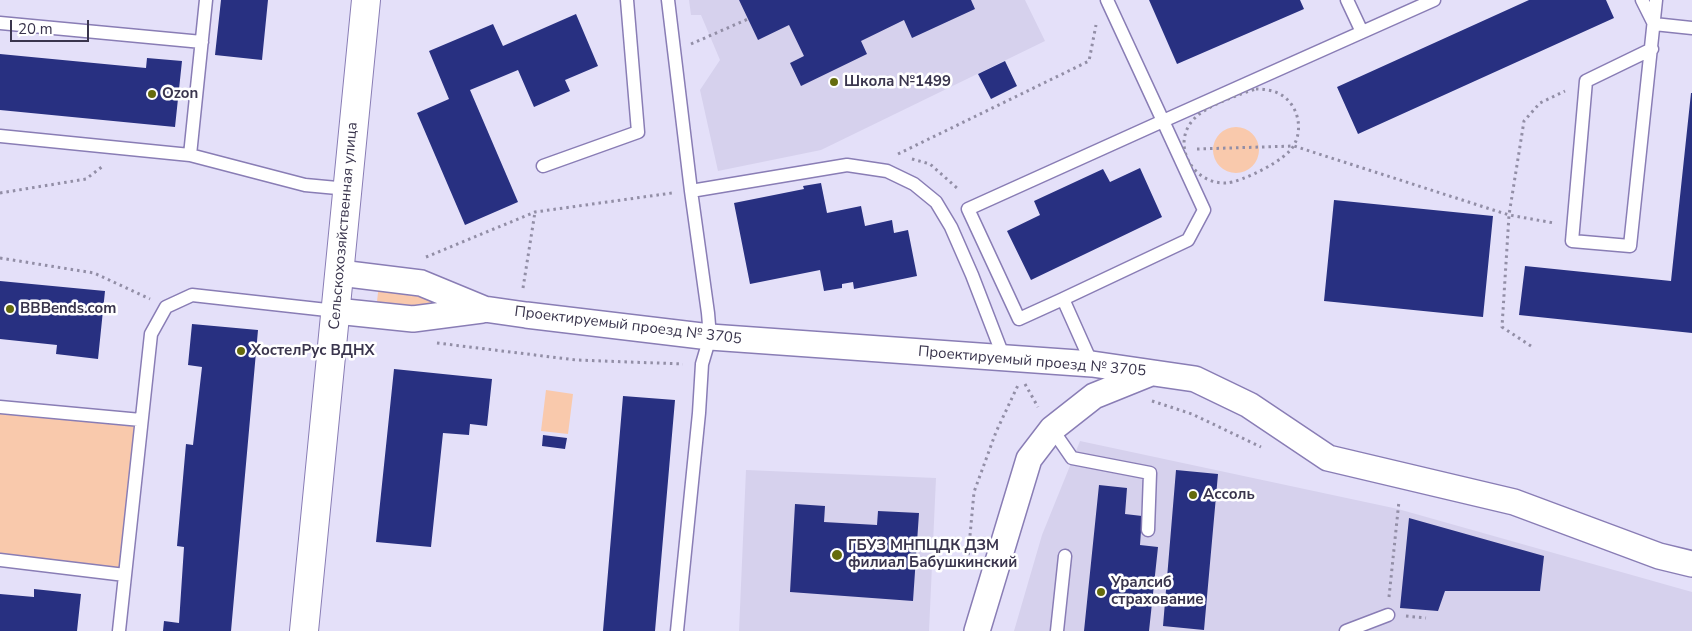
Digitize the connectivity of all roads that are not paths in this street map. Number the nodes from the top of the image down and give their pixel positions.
1 (206, 0) edge
2 (366, 0) edge
3 (627, 0) edge
4 (668, 0) edge
5 (1107, 0) edge
6 (1347, 0) edge
7 (1434, 0) edge
8 (1642, 0) edge
9 (1656, 0) edge
10 (0, 23) edge
11 (1654, 24) junction
12 (1692, 28) edge
13 (1362, 32) junction
14 (202, 42) junction
15 (1652, 49) junction
16 (1163, 121) junction
17 (0, 136) edge
18 (190, 155) junction
19 (543, 166) dead end
20 (348, 189) junction
21 (691, 190) junction
22 (340, 272) junction
23 (1063, 299) junction
24 (484, 309) junction
25 (336, 311) junction
26 (710, 337) junction
27 (1004, 358) junction
28 (1092, 364) junction
29 (1154, 372) junction
30 (0, 407) edge
31 (141, 420) junction
32 (1052, 429) junction
33 (1148, 530) dead end
34 (1065, 556) dead end
35 (0, 560) edge
36 (1692, 564) edge
37 (125, 575) junction
38 (1388, 615) road end
39 (119, 631) edge
40 (304, 631) edge
41 (676, 631) edge
42 (977, 631) edge
43 (1057, 631) edge
44 (1346, 631) edge

1 - 14 lane
2 - 20 main road, Сельскохозяйственная улица
3 - 19 lane
4 - 21 lane
5 - 16 lane
6 - 13 lane
7 - 13 lane
8 - 11 lane
9 - 11 lane
10 - 14 lane
11 - 12 lane
11 - 15 lane
13 - 16 lane
14 - 18 lane
15 - 15 lane
16 - 23 lane
16 - 23 lane
17 - 18 lane
18 - 20 lane
20 - 22 main road, Сельскохозяйственная улица
21 - 26 lane
21 - 27 lane
22 - 24 street, Проектируемый проезд № 3705
22 - 25 main road, Сельскохозяйственная улица
23 - 28 lane
24 - 25 street, Проектируемый проезд № 3705
24 - 26 street, Проектируемый проезд № 3705
25 - 31 lane
25 - 40 main road, Сельскохозяйственная улица
26 - 27 street, Проектируемый проезд № 3705
26 - 41 lane
27 - 28 street, Проектируемый проезд № 3705
28 - 29 street, Проектируемый проезд № 3705
29 - 32 street
29 - 36 street, Проектируемый проезд № 3705
30 - 31 lane
31 - 37 lane
32 - 33 lane
32 - 42 street
34 - 43 lane
35 - 37 lane
37 - 39 lane
38 - 44 lane

